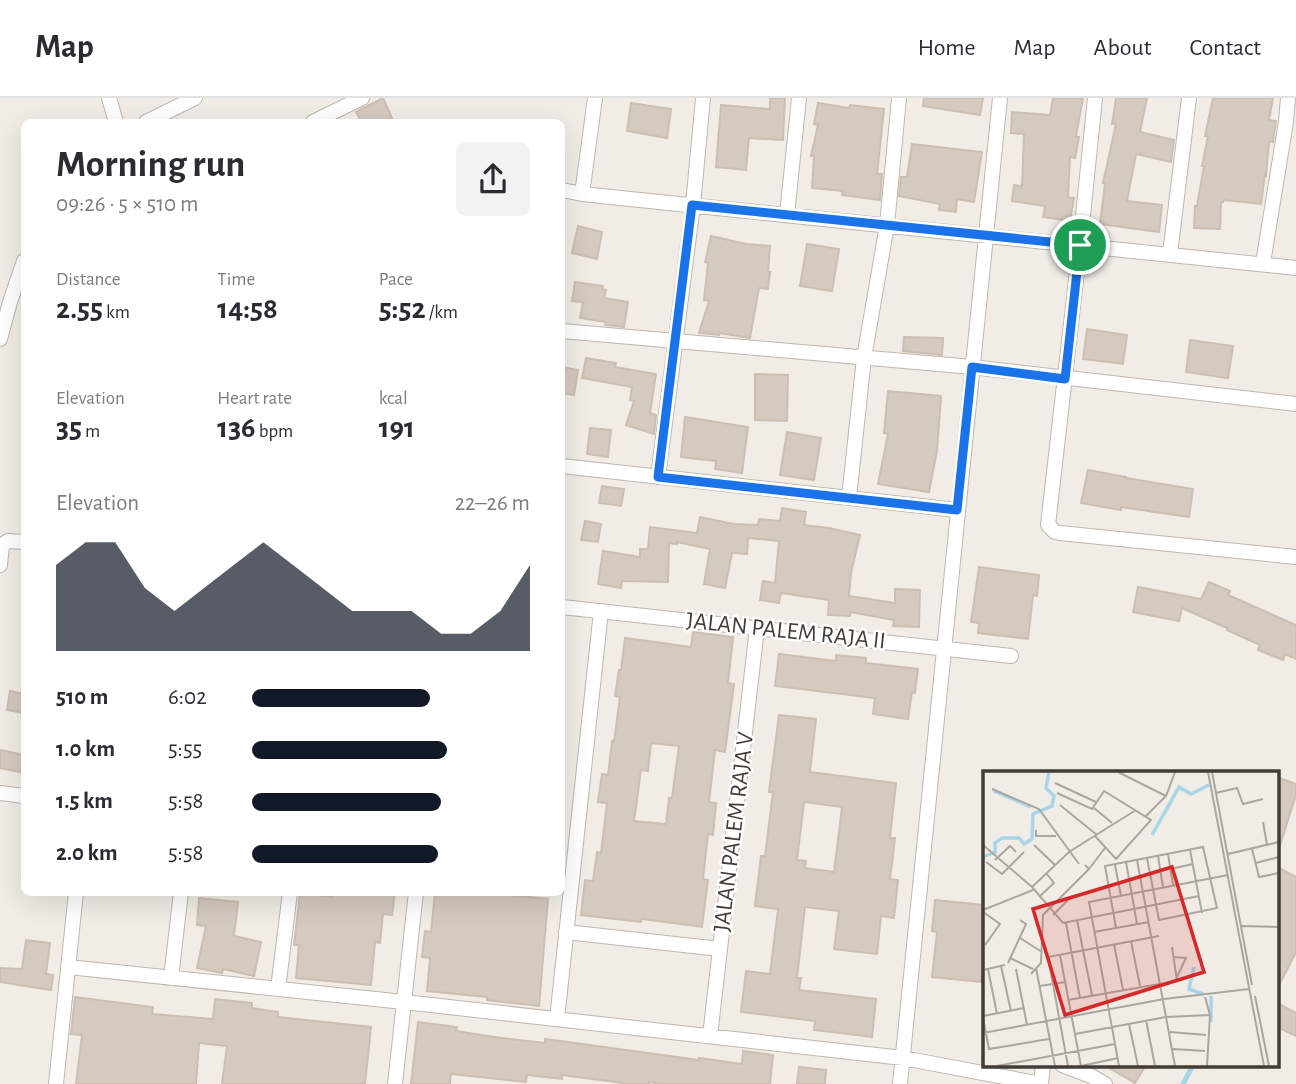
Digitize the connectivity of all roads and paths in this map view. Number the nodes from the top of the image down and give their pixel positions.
1 (109, 98) edge
2 (195, 98) edge
3 (362, 98) edge
4 (595, 98) edge
5 (703, 98) edge
6 (799, 98) edge
7 (899, 98) edge
8 (1000, 98) edge
9 (1095, 98) edge
10 (1189, 98) edge
11 (1288, 98) edge
12 (115, 119) edge
13 (152, 119) edge
14 (319, 119) edge
15 (1291, 122) edge
16 (565, 191) edge
17 (582, 194) junction
18 (692, 205) junction
19 (787, 215) junction
20 (887, 225) junction
21 (985, 235) junction
22 (1080, 245) junction
23 (1170, 254) junction
24 (1263, 263) junction
25 (21, 267) edge
26 (1296, 268) edge
27 (5, 300) edge
28 (565, 331) edge
29 (0, 339) edge
30 (675, 341) junction
31 (864, 358) junction
32 (972, 367) junction
33 (1065, 379) junction
34 (1296, 404) edge
35 (565, 466) edge
36 (658, 477) junction
37 (849, 498) junction
38 (957, 510) junction
39 (21, 542) edge
40 (1296, 557) edge
41 (0, 565) edge
42 (565, 607) edge
43 (601, 611) junction
44 (757, 628) junction
45 (944, 649) junction
46 (1011, 656) dead end
47 (0, 793) edge
48 (21, 796) edge
49 (76, 896) edge
50 (181, 896) edge
51 (290, 896) edge
52 (415, 896) edge
53 (566, 932) junction
54 (720, 949) junction
55 (68, 967) junction
56 (171, 978) junction
57 (278, 989) junction
58 (404, 1002) junction
59 (557, 1019) junction
60 (710, 1036) junction
61 (903, 1058) junction
62 (1065, 1066) edge
63 (1043, 1068) edge
64 (56, 1084) edge
65 (395, 1084) edge
66 (900, 1084) edge
67 (1105, 1084) edge

1 - 12 street
2 - 13 street
3 - 14 street
4 - 17 street
5 - 18 street
6 - 19 street
7 - 20 street
8 - 21 street
9 - 22 street
10 - 23 street
11 - 15 street
15 - 24 street
16 - 17 street
17 - 18 street
18 - 19 street
18 - 30 street
19 - 20 street
20 - 21 street
20 - 31 street
21 - 22 street
21 - 32 street
22 - 23 street
22 - 33 street
23 - 24 street
24 - 26 street
25 - 27 street
27 - 29 street
28 - 30 street
30 - 31 street
30 - 36 street
31 - 32 street
31 - 37 street
32 - 33 street
32 - 38 street
33 - 34 street
33 - 40 street
35 - 36 street
36 - 37 street
37 - 38 street
38 - 45 street
39 - 41 street
42 - 43 street, JALAN PALEM RAJA II
43 - 44 street, JALAN PALEM RAJA II
43 - 53 street
44 - 45 street, JALAN PALEM RAJA II
44 - 54 street, JALAN PALEM RAJA V
45 - 46 street, JALAN PALEM RAJA II
45 - 61 street
47 - 48 street
49 - 55 street
50 - 56 street
51 - 57 street
52 - 58 street
53 - 54 street
53 - 59 street
54 - 60 street, JALAN PALEM RAJA V
55 - 56 street
55 - 64 street
56 - 57 street
57 - 58 street
58 - 59 street
58 - 65 street
59 - 60 street
60 - 61 street
61 - 63 street
61 - 66 street
62 - 67 street

